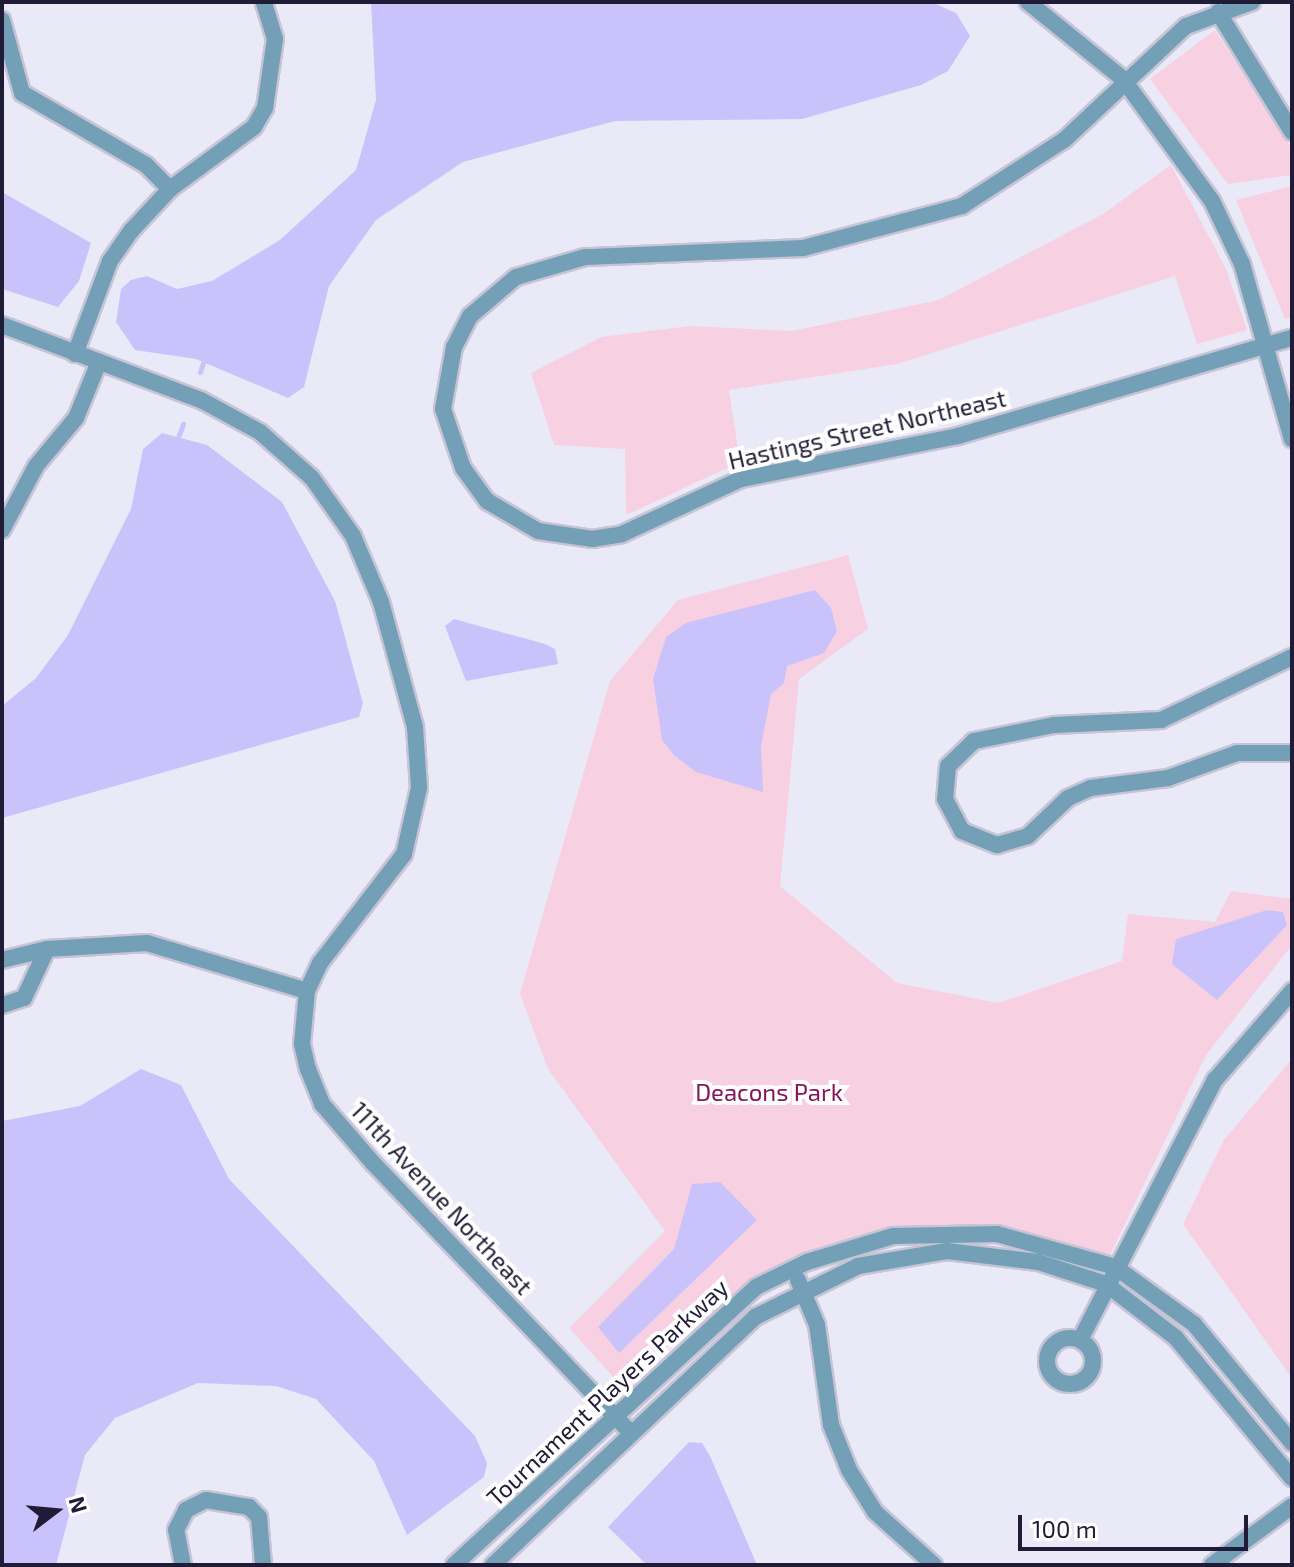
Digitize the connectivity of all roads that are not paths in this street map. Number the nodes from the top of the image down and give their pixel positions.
1 (6, 2) edge
2 (264, 2) edge
3 (1028, 2) edge
4 (1252, 2) edge
5 (2, 12) edge
6 (1218, 12) junction
7 (2, 20) edge
8 (1123, 79) junction
9 (1292, 132) edge
10 (170, 189) junction
11 (2, 325) edge
12 (1292, 338) edge
13 (1268, 345) junction
14 (75, 354) junction
15 (99, 362) junction
16 (1292, 439) edge
17 (2, 530) edge
18 (1292, 657) edge
19 (1292, 753) edge
20 (47, 949) junction
21 (2, 960) edge
22 (307, 991) junction
23 (1292, 991) edge
24 (2, 1005) edge
25 (1115, 1267) junction
26 (791, 1269) junction
27 (1106, 1284) junction
28 (803, 1288) junction
29 (1080, 1340) dead end
30 (615, 1416) junction
31 (630, 1432) junction
32 (1292, 1443) edge
33 (1292, 1478) edge
34 (1292, 1506) edge
35 (183, 1565) edge
36 (263, 1565) edge
37 (454, 1565) edge
38 (493, 1565) edge
39 (934, 1565) edge
40 (1212, 1565) edge

1 - 5 street
2 - 10 street
3 - 8 street
4 - 6 street
6 - 8 street
6 - 9 street
7 - 10 street
8 - 13 street
8 - 13 street, Hastings Street Northeast
10 - 14 street
11 - 14 street, 111th Avenue Northeast
12 - 13 street, Hastings Street Northeast
13 - 16 street
14 - 15 street, 111th Avenue Northeast
15 - 17 street
15 - 22 street, 111th Avenue Northeast
18 - 19 street
20 - 21 street
20 - 22 street
20 - 24 street
22 - 30 street, 111th Avenue Northeast
23 - 25 street
25 - 26 street, Tournament Players Parkway
25 - 27 street
25 - 32 street, Tournament Players Parkway
26 - 28 street
26 - 30 street, Tournament Players Parkway
27 - 28 street, Tournament Players Parkway
27 - 29 street
27 - 33 street, Tournament Players Parkway
28 - 31 street, Tournament Players Parkway
28 - 39 street
30 - 31 street, 111th Avenue Northeast
30 - 37 street, Tournament Players Parkway
31 - 38 street, Tournament Players Parkway
34 - 40 street
35 - 36 street

